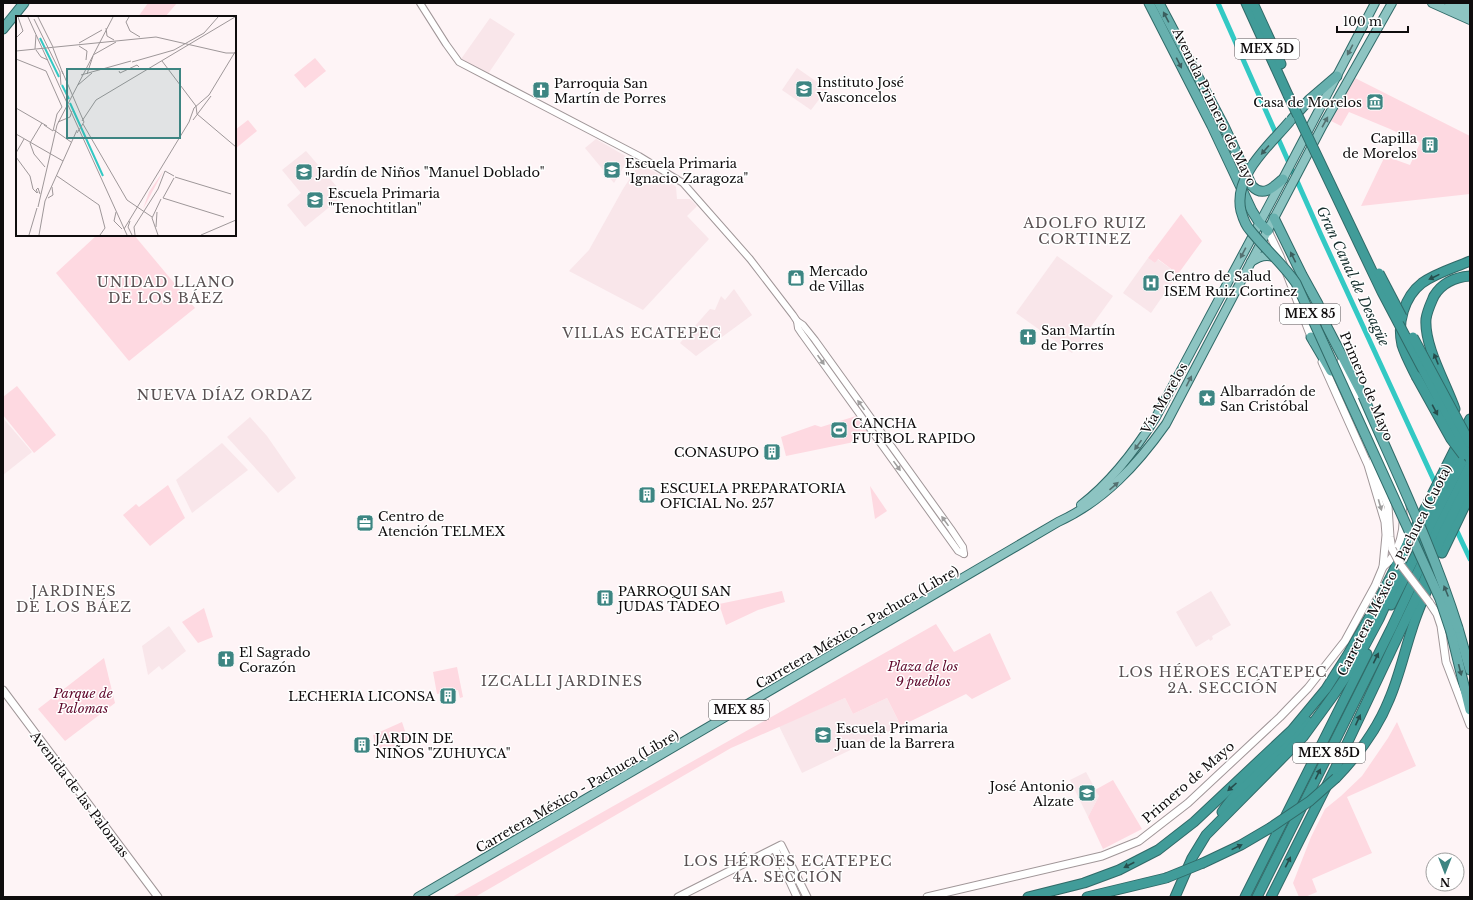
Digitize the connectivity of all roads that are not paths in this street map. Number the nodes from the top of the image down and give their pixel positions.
1 (24, 3) edge
2 (420, 3) edge
3 (1149, 3) edge
4 (1158, 3) edge
5 (1246, 3) edge
6 (1253, 3) edge
7 (1375, 3) edge
8 (1432, 3) edge
9 (1449, 3) edge
10 (1461, 3) edge
11 (1391, 5) edge
12 (1470, 8) edge
13 (1470, 14) edge
14 (1470, 20) edge
15 (3, 29) edge
16 (1337, 76) junction
17 (1290, 94) junction
18 (1283, 179) joint
19 (1274, 192) junction
20 (1274, 218) junction
21 (1259, 222) junction
22 (1268, 231) junction
23 (1470, 261) edge
24 (1250, 263) junction
25 (1282, 264) junction
26 (1470, 276) edge
27 (1326, 324) junction
28 (800, 325) junction
29 (1310, 334) junction
30 (1353, 391) junction
31 (1467, 422) edge
32 (1470, 443) edge
33 (1470, 447) edge
34 (1470, 459) edge
35 (1368, 465) junction
36 (1470, 465) edge
37 (1378, 479) junction
38 (1470, 479) edge
39 (1452, 493) junction
40 (1470, 495) edge
41 (1058, 522) junction
42 (1436, 525) junction
43 (1407, 527) junction
44 (1383, 567) junction
45 (1377, 604) junction
46 (1470, 670) edge
47 (3, 690) edge
48 (1470, 710) edge
49 (1470, 725) edge
50 (1206, 835) junction
51 (778, 847) junction
52 (158, 897) edge
53 (418, 897) edge
54 (678, 897) edge
55 (797, 897) edge
56 (807, 897) edge
57 (927, 897) edge
58 (1028, 897) edge
59 (1087, 897) edge
60 (1175, 897) edge
61 (1245, 897) edge
62 (1257, 897) edge
63 (1271, 897) edge

1 - 15 highway
2 - 28 street
3 -> 21 highway, Avenida Primero de Mayo
19 -> 4 highway, Avenida Primero de Mayo
5 - 17 highway, MEX 5D
6 - 17 highway, MEX 5D
7 -> 16 main road, MEX 85
8 - 14 main road
9 - 13 main road
10 - 12 main road
20 -> 11 main road, Vía Morelos / MEX 85
16 - 18 main road, MEX 85
16 -> 43 highway, MEX 85, bridge
17 - 31 highway, MEX 5D, bridge
17 - 34 highway, MEX 5D, bridge
18 - 19 highway, Avenida Primero de Mayo
19 - 21 main road, Vía Morelos / MEX 85
20 - 22 main road, Vía Morelos / MEX 85
27 -> 20 highway, Primero de Mayo / MEX 85
21 - 22 highway, Primero de Mayo
21 -> 41 main road, Vía Morelos / MEX 85
22 - 24 main road, Vía Morelos / MEX 85
22 - 25 main road, Primero de Mayo
23 -> 36 highway, bridge
24 - 25 main road
41 -> 24 main road, Vía Morelos / MEX 85
25 - 29 main road, Primero de Mayo
31 -> 26 highway, bridge
27 - 29 main road
27 - 30 main road, Primero de Mayo
46 -> 27 highway, MEX 85, bridge
28 -> 28 street
29 - 35 main road, Primero de Mayo
29 - 43 highway, bridge
30 - 37 main road
30 - 44 main road, Primero de Mayo
31 - 32 highway, MEX 5D, bridge
31 - 39 highway
33 - 39 highway, Carretera México - Pachuca (Cuota) / MEX 85D
35 - 37 main road
35 -> 44 main road, Primero de Mayo
36 - 39 highway, Carretera México - Pachuca (Cuota) / MEX 85D
37 - 49 main road, bridge
38 - 39 highway
39 - 40 highway
39 - 42 highway, Carretera México - Pachuca (Cuota) / MEX 85D
39 - 42 highway
39 - 42 highway
41 - 53 main road, Carretera México - Pachuca (Libre) / MEX 85
42 - 45 highway
42 - 50 highway
59 -> 42 highway, bridge
42 - 61 highway, Carretera México - Pachuca (Cuota) / MEX 85D
62 -> 42 highway, Carretera México - Pachuca (Cuota) / MEX 85D
63 -> 42 highway
43 -> 48 highway, MEX 85, bridge
44 - 57 main road, Primero de Mayo
45 - 50 highway
45 -> 58 highway
47 - 52 main road, Avenida de las Palomas
50 - 60 highway
51 - 54 main road
51 - 55 main road
51 - 56 main road

